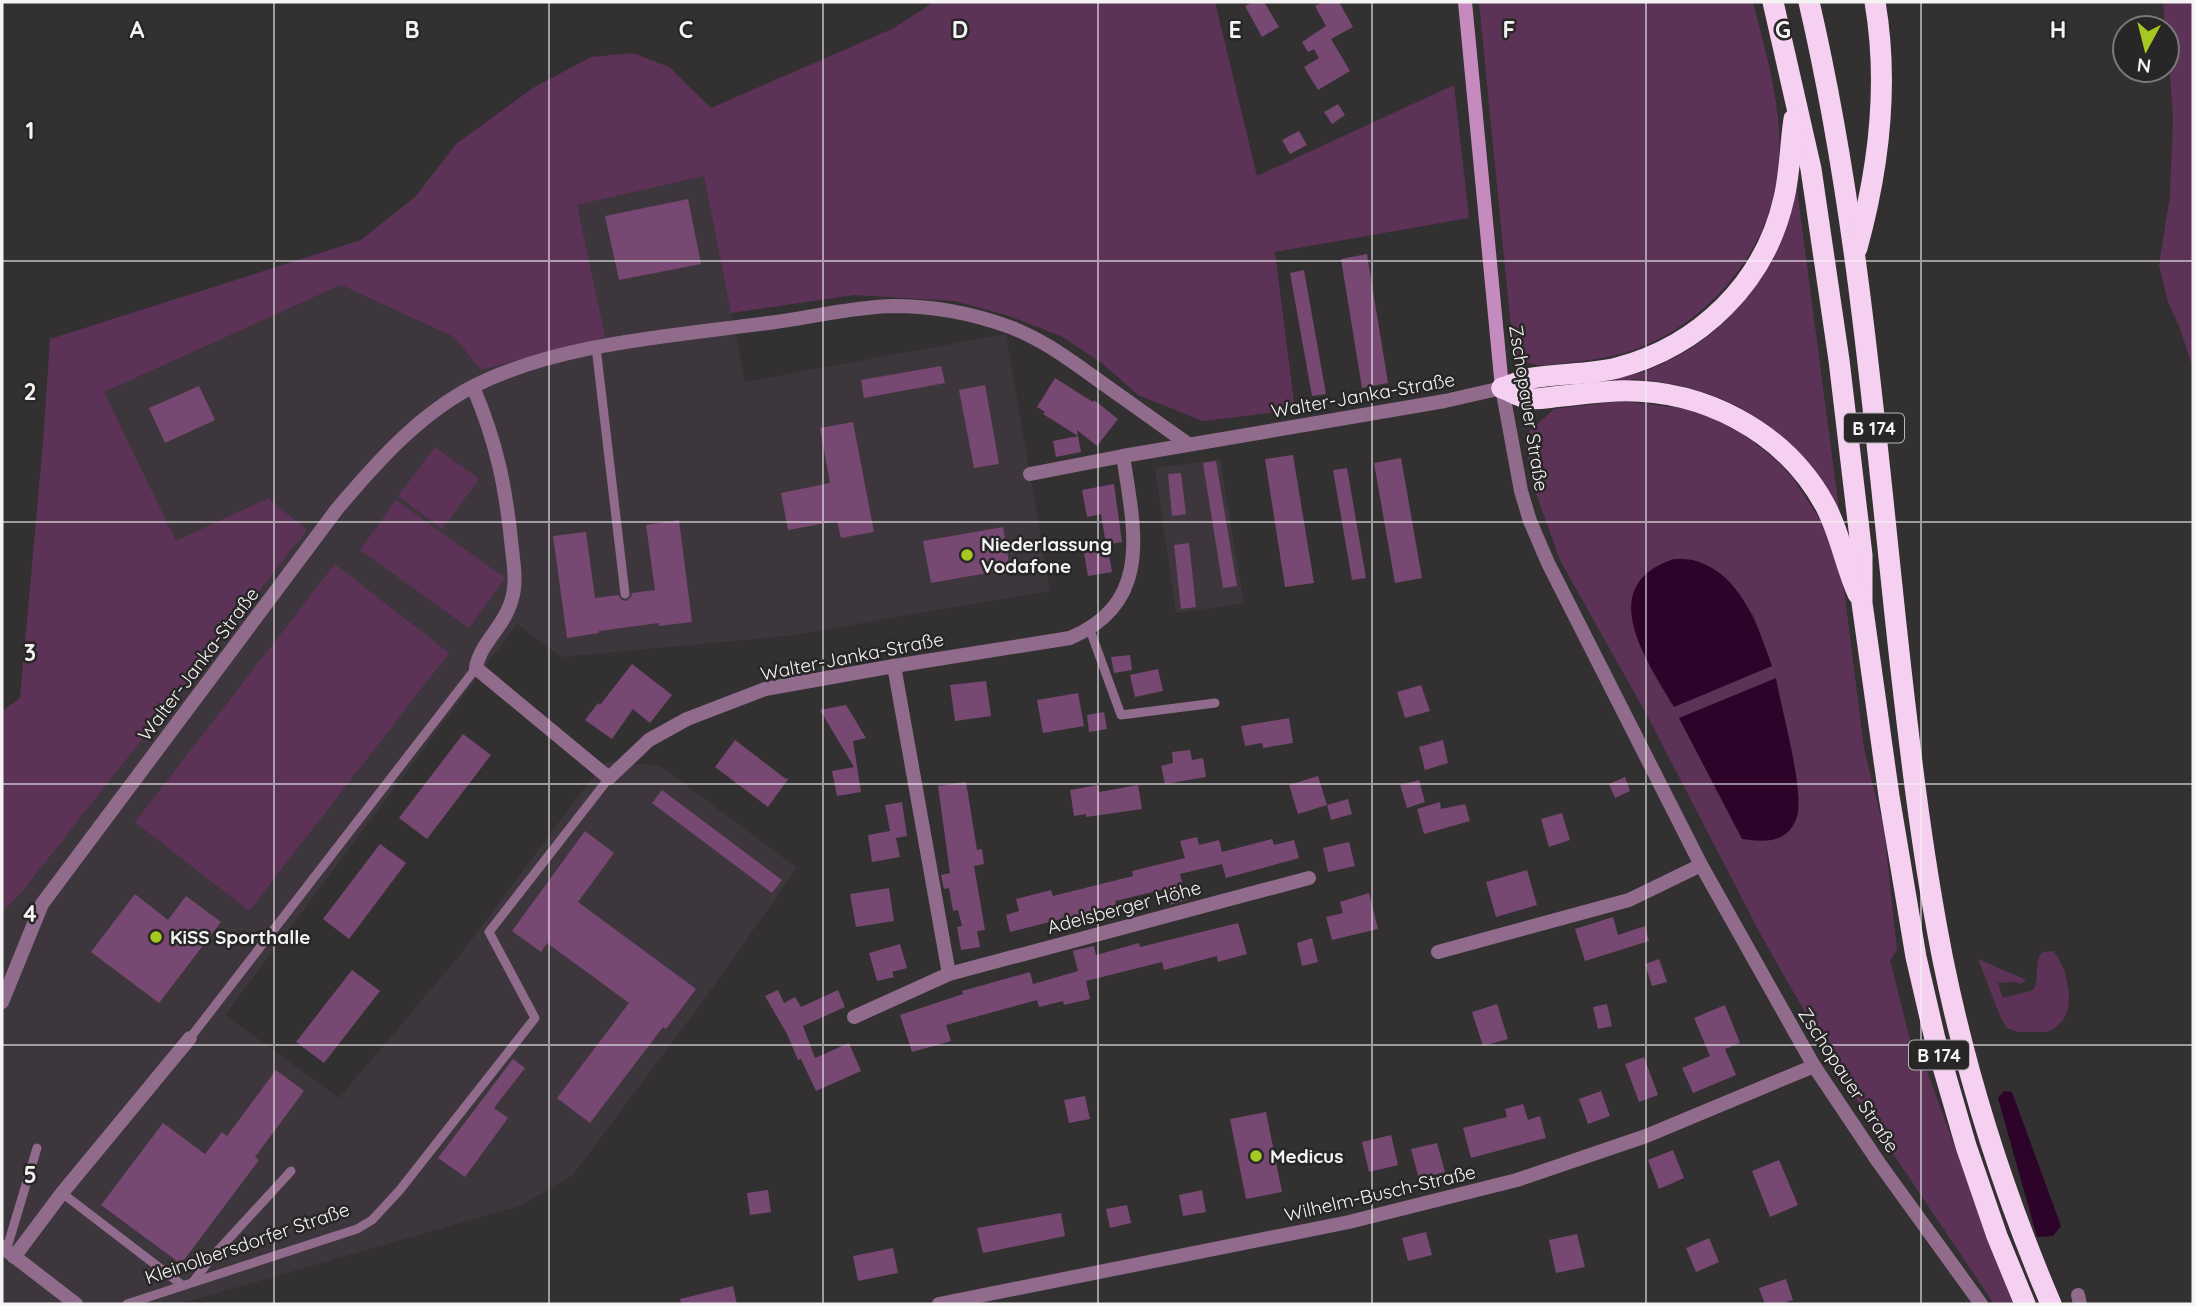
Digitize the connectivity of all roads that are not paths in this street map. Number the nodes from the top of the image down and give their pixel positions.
1 (1465, 2) edge
2 (1773, 2) edge
3 (1810, 2) edge
4 (1875, 2) edge
5 (1795, 106) junction
6 (1854, 257) junction
7 (596, 347) junction
8 (473, 387) junction
9 (1502, 388) junction
10 (1188, 444) junction
11 (1123, 456) junction
12 (1030, 474) dead end
13 (625, 594) dead end
14 (1862, 603) junction
15 (1090, 630) junction
16 (894, 666) junction
17 (476, 668) junction
18 (1214, 703) dead end
19 (609, 778) junction
20 (1701, 865) junction
21 (1309, 878) dead end
22 (1438, 952) dead end
23 (949, 974) junction
24 (2, 1002) edge
25 (854, 1017) dead end
26 (190, 1038) joint
27 (1814, 1066) junction
28 (37, 1148) dead end
29 (291, 1171) dead end
30 (62, 1193) junction
31 (7, 1252) edge
32 (193, 1282) junction
33 (182, 1285) junction
34 (76, 1304) edge
35 (127, 1304) edge
36 (939, 1304) edge
37 (1981, 1304) edge
38 (2025, 1304) edge
39 (2050, 1304) edge

1 - 9 street, Zschopauer Straße
2 - 5 highway, B 174
3 - 6 highway, B 174
4 - 6 highway
5 - 9 highway
5 - 14 highway, B 174
6 - 39 highway, B 174
7 - 8 street, Walter-Janka-Straße
7 - 10 street, Walter-Janka-Straße
7 - 13 lane
8 - 17 street
8 - 24 street, Walter-Janka-Straße
9 - 10 street, Walter-Janka-Straße
9 - 14 highway
9 - 20 street, Zschopauer Straße
10 - 11 street, Walter-Janka-Straße
11 - 12 street, Walter-Janka-Straße
11 - 15 street, Walter-Janka-Straße
14 - 38 highway, B 174
15 - 16 street, Walter-Janka-Straße
15 - 18 lane
16 - 19 street, Walter-Janka-Straße
16 - 23 street
17 - 19 street
17 - 26 lane
19 - 32 lane, Kleinolbersdorfer Straße
20 - 22 street
20 - 27 street, Zschopauer Straße
21 - 23 street, Adelsberger Höhe
23 - 25 street, Adelsberger Höhe
26 - 30 street
27 - 36 street, Wilhelm-Busch-Straße
27 - 37 street, Zschopauer Straße
28 - 31 lane
29 - 32 lane
30 - 31 street
30 - 33 lane
31 - 34 street
32 - 33 lane, Kleinolbersdorfer Straße
33 - 35 lane, Kleinolbersdorfer Straße

